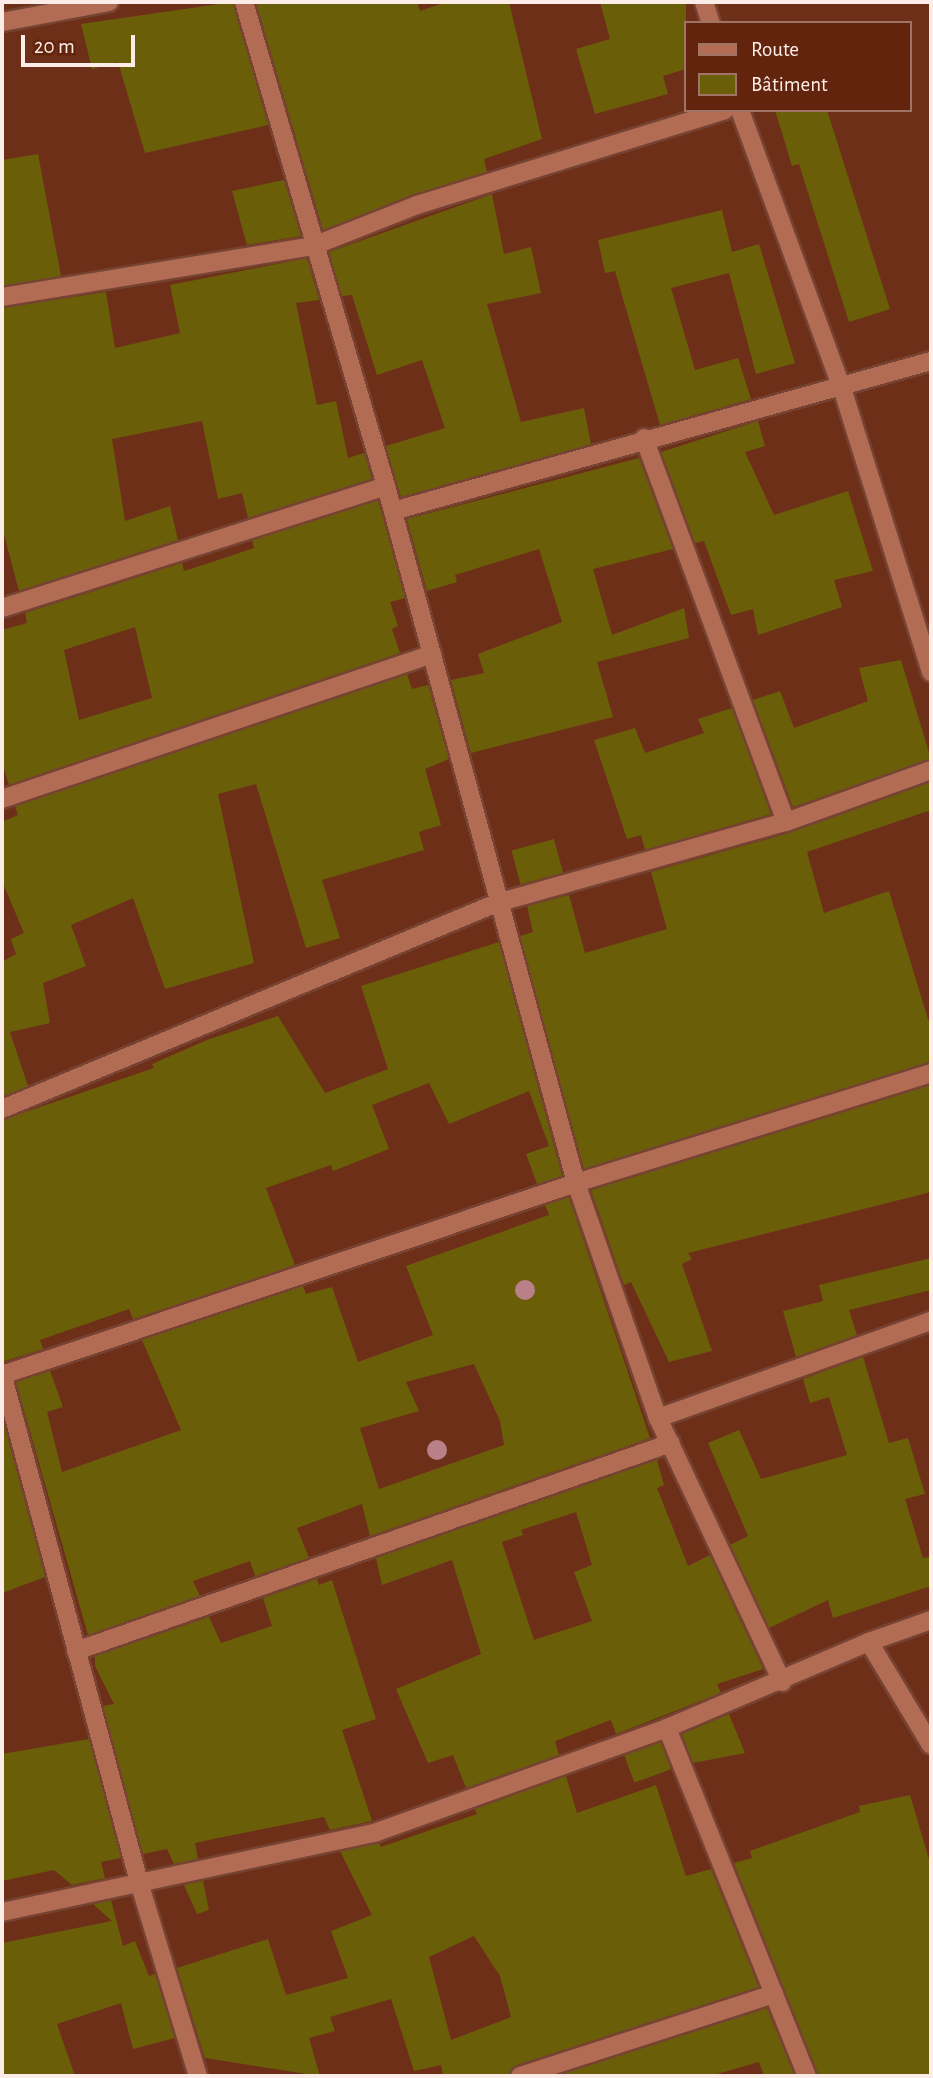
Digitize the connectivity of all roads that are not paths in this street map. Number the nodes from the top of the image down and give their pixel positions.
1 (109, 2) edge
2 (244, 2) edge
3 (704, 2) edge
4 (710, 21) edge
5 (2, 22) edge
6 (719, 112) edge
7 (741, 112) edge
8 (313, 246) junction
9 (2, 297) edge
10 (931, 361) edge
11 (842, 388) junction
12 (644, 438) junction
13 (386, 486) junction
14 (393, 511) junction
15 (2, 608) edge
16 (432, 654) junction
17 (931, 672) edge
18 (931, 770) edge
19 (2, 799) edge
20 (786, 822) junction
21 (497, 903) junction
22 (931, 1073) edge
23 (2, 1109) edge
24 (576, 1184) junction
25 (931, 1321) edge
26 (2, 1374) edge
27 (658, 1418) junction
28 (671, 1443) junction
29 (931, 1620) edge
30 (869, 1642) junction
31 (76, 1651) junction
32 (782, 1682) junction
33 (667, 1728) junction
34 (931, 1745) edge
35 (139, 1882) junction
36 (2, 1912) edge
37 (774, 1994) junction
38 (198, 2076) edge
39 (520, 2076) edge
40 (807, 2076) edge

1 - 5 street
2 - 8 street
3 - 4 street
6 - 8 street
7 - 11 street
8 - 9 street
8 - 13 street
10 - 11 street
11 - 12 street
11 - 17 street
12 - 14 street
12 - 20 street
13 - 14 street
13 - 15 street
14 - 16 street
16 - 19 street
16 - 21 street
18 - 20 street
20 - 21 street
21 - 23 street
21 - 24 street
22 - 24 street
24 - 26 street
24 - 27 street
25 - 27 street
26 - 31 street
27 - 28 street
28 - 31 street
28 - 32 street
29 - 30 street
30 - 32 street
30 - 34 street
31 - 35 street
32 - 33 street
33 - 35 street
33 - 37 street
35 - 36 street
35 - 38 street
37 - 39 street
37 - 40 street

